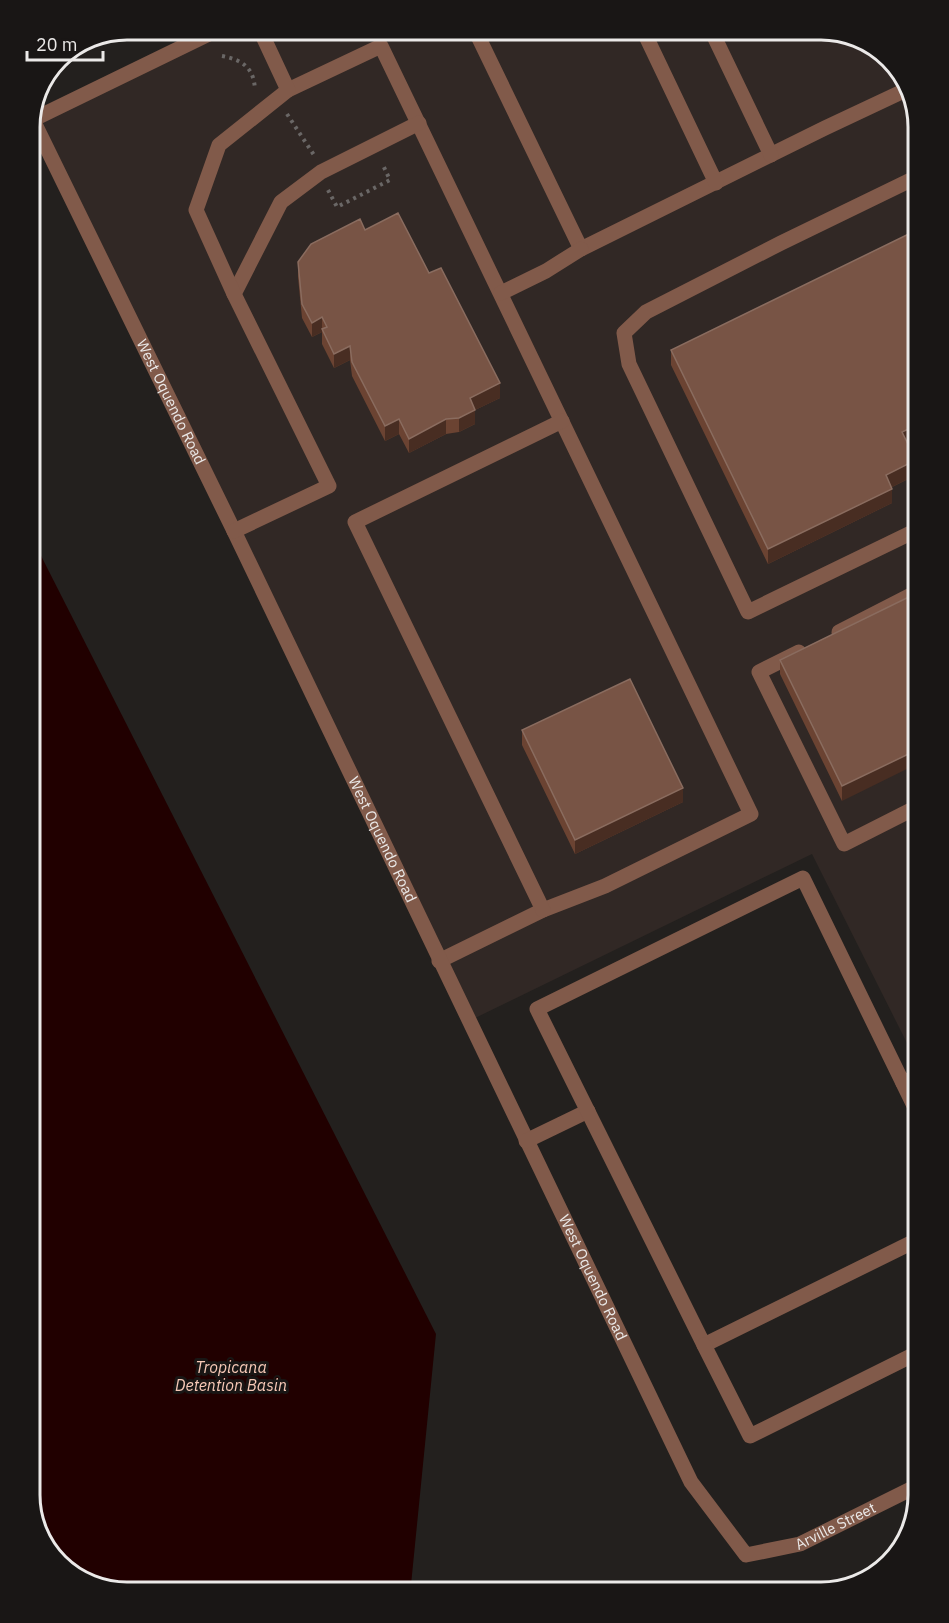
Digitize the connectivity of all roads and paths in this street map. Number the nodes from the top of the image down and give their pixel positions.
1 (194, 41) edge
2 (265, 41) edge
3 (480, 41) edge
4 (648, 41) edge
5 (716, 41) edge
6 (222, 56) dead end
7 (288, 90) junction
8 (901, 92) edge
9 (272, 103) junction
10 (42, 114) edge
11 (419, 123) junction
12 (41, 137) edge
13 (373, 146) junction
14 (771, 155) junction
15 (321, 172) junction
16 (908, 181) edge
17 (716, 183) junction
18 (581, 249) junction
19 (501, 293) junction
20 (234, 294) junction
21 (562, 421) junction
22 (234, 531) junction
23 (908, 534) edge
24 (908, 597) edge
25 (908, 812) edge
26 (543, 910) junction
27 (439, 961) junction
28 (908, 1080) edge
29 (903, 1083) junction
30 (908, 1093) edge
31 (588, 1111) junction
32 (526, 1141) junction
33 (908, 1244) edge
34 (704, 1345) junction
35 (908, 1357) edge
36 (908, 1490) edge
37 (746, 1554) joint

1 - 10 street
2 - 7 street
3 - 18 street
4 - 17 street
5 - 14 street
6 - 9 path
7 - 9 street
7 - 11 street
8 - 14 street
9 - 15 path
9 - 20 street
11 - 13 street
11 - 19 street
12 - 22 street, West Oquendo Road
13 - 15 street
13 - 15 path
14 - 17 street
15 - 20 street
16 - 23 street
17 - 18 street
18 - 19 street
19 - 21 street
20 - 22 street
21 - 26 street
21 - 26 street
22 - 27 street, West Oquendo Road
24 - 25 street
26 - 27 street
27 - 32 street, West Oquendo Road
28 - 29 street
29 - 30 street
29 - 31 street
31 - 32 street
31 - 34 street
32 - 37 street, West Oquendo Road
33 - 34 street
34 - 35 street
36 - 37 street, Arville Street

